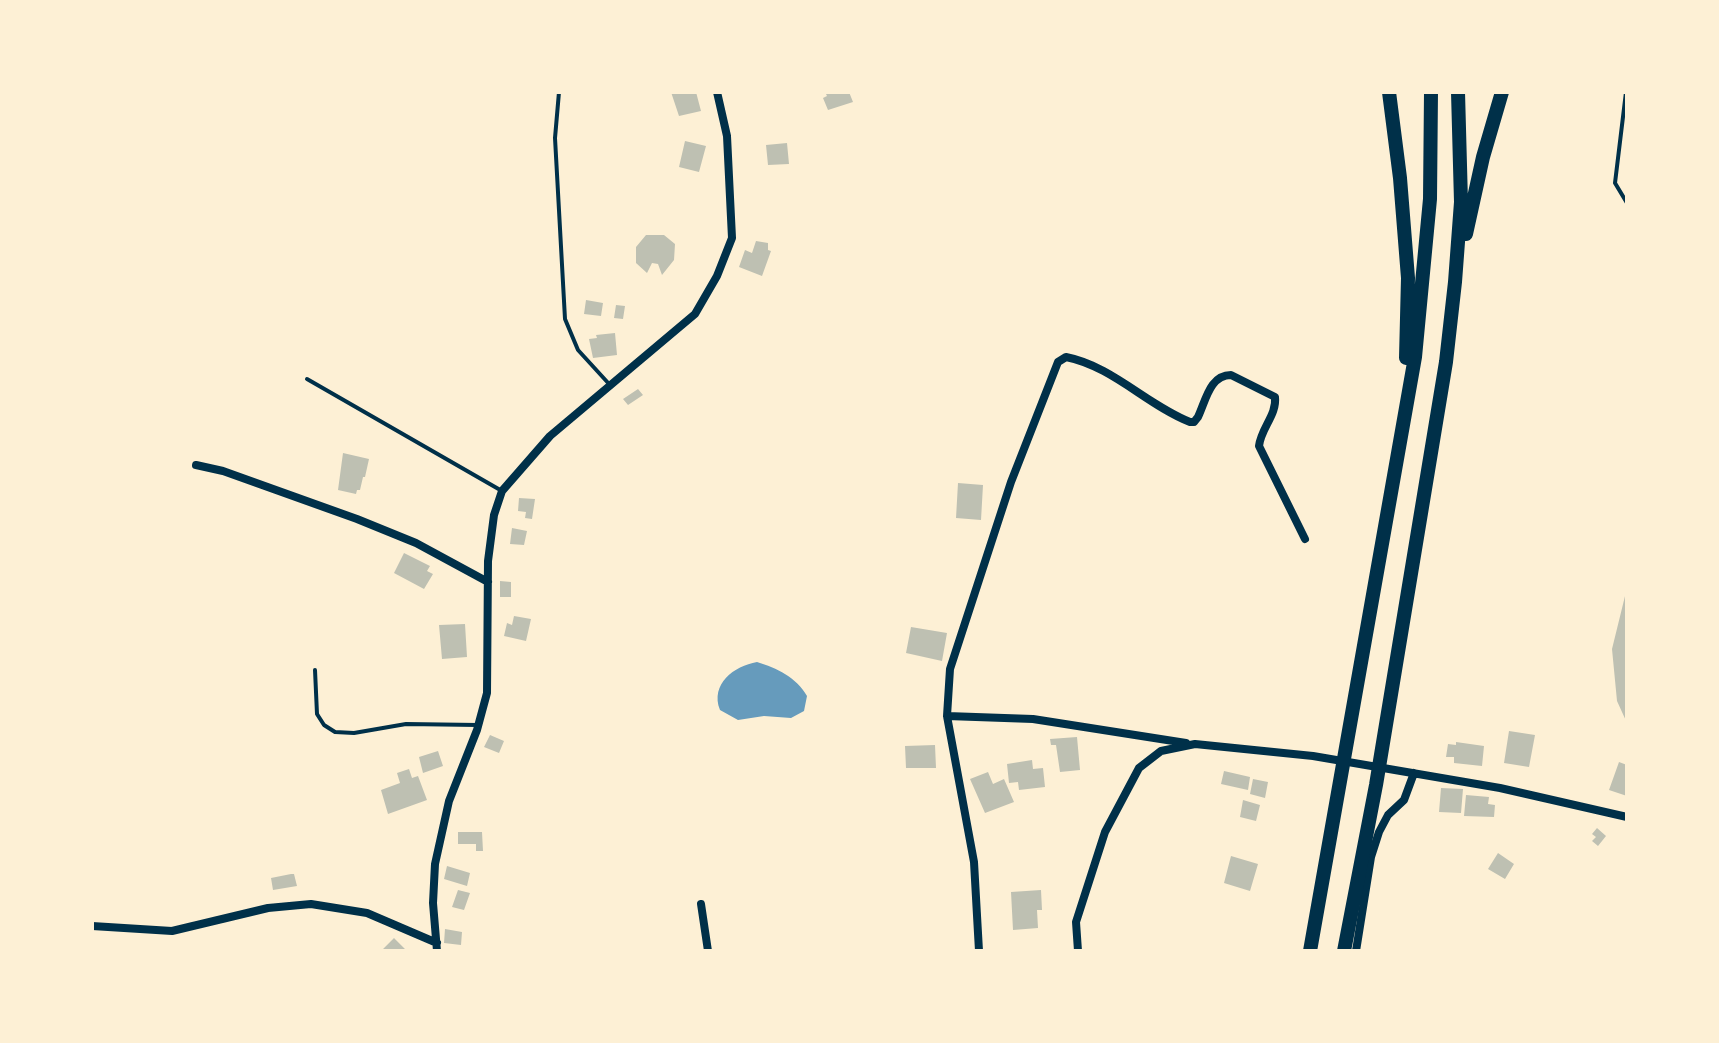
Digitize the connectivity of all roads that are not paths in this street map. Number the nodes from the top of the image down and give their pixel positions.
1 (559, 92) edge
2 (717, 92) edge
3 (1389, 92) edge
4 (1431, 92) edge
5 (1458, 92) edge
6 (1502, 92) edge
7 (1626, 92) edge
8 (1627, 203) edge
9 (1455, 282) junction
10 (307, 379) dead end
11 (611, 387) junction
12 (196, 465) dead end
13 (1396, 465) junction
14 (502, 491) junction
15 (1305, 539) dead end
16 (488, 582) junction
17 (315, 670) dead end
18 (947, 716) junction
19 (478, 725) junction
20 (1195, 744) junction
21 (1411, 773) junction
22 (1627, 817) edge
23 (701, 904) dead end
24 (92, 926) edge
25 (437, 947) edge
26 (708, 951) edge
27 (979, 951) edge
28 (1078, 951) edge
29 (1310, 951) edge
30 (1344, 951) edge
31 (1356, 951) edge

1 - 11 lane
2 - 11 street
3 - 13 highway
4 - 13 highway
5 - 9 highway
6 - 9 highway
7 - 8 lane
9 - 30 highway
10 - 14 lane
11 - 14 street
12 - 16 street
13 - 29 highway
14 - 16 street
15 - 18 street
16 - 19 street
17 - 19 lane
18 - 20 street
18 - 27 street
19 - 25 street
20 - 21 street
20 - 28 street
21 - 22 street
21 - 31 street
23 - 26 street
24 - 25 street

